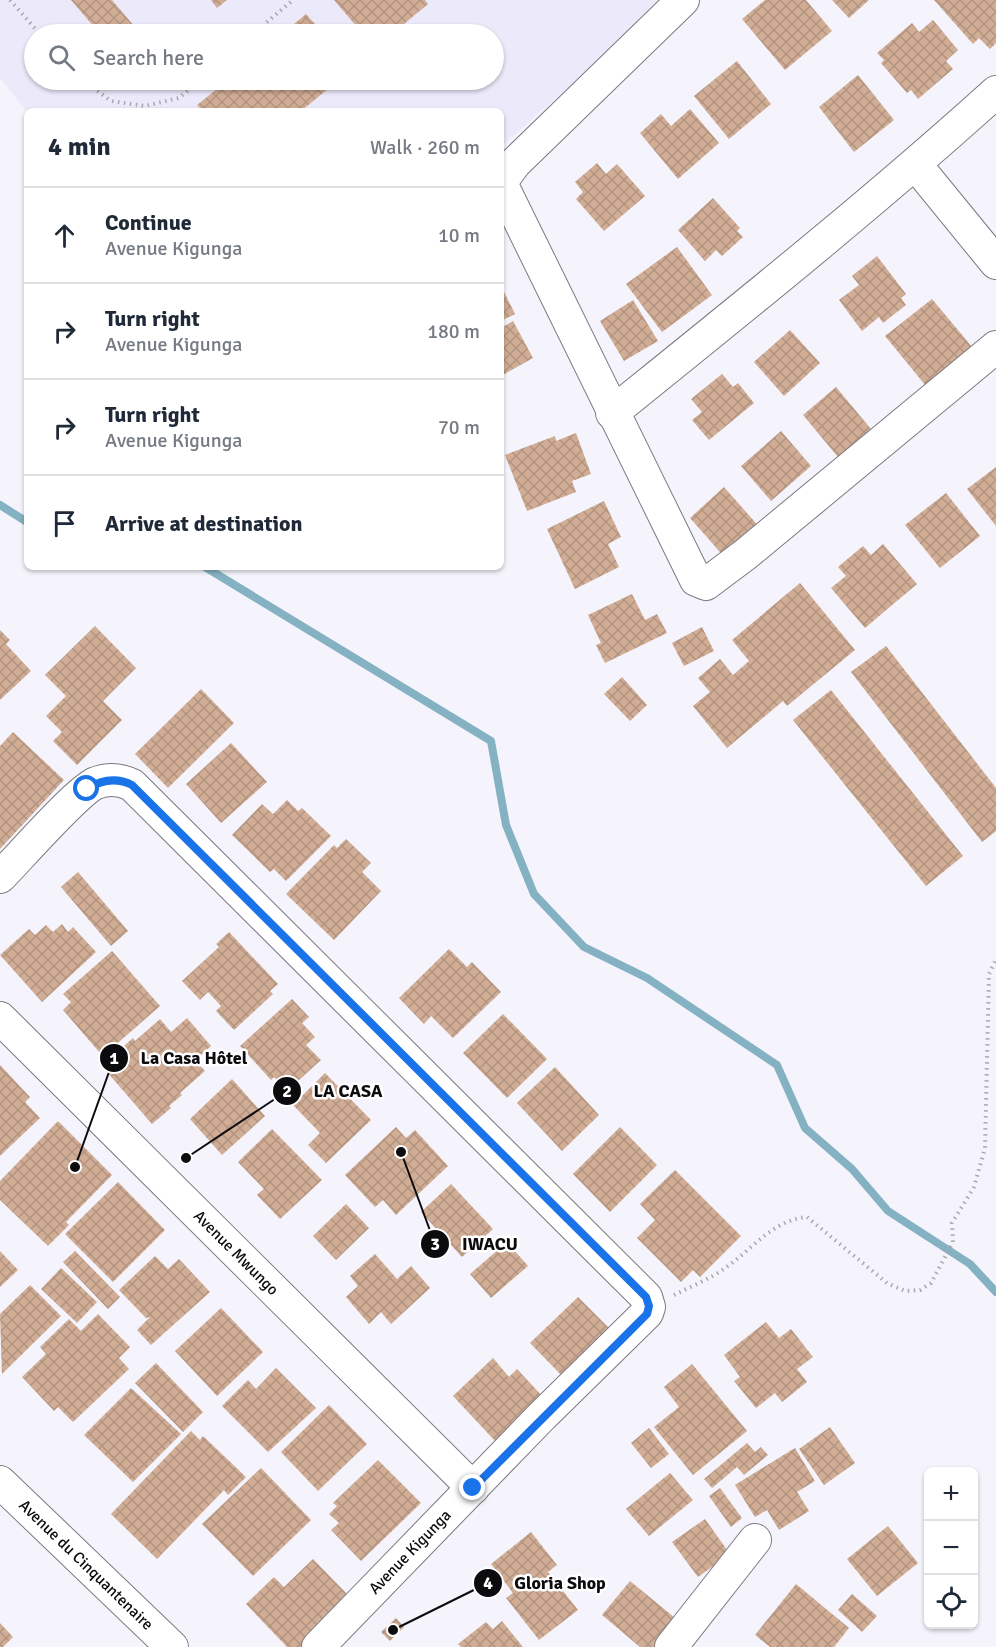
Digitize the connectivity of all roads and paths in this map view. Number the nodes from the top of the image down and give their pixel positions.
1 (10, 0) edge
2 (293, 0) edge
3 (683, 0) edge
4 (31, 24) edge
5 (265, 24) edge
6 (96, 90) edge
7 (188, 90) edge
8 (996, 92) edge
9 (916, 165) junction
10 (504, 178) edge
11 (504, 189) edge
12 (996, 263) edge
13 (996, 346) edge
14 (612, 413) junction
15 (0, 877) edge
16 (996, 960) edge
17 (0, 1018) edge
18 (649, 1306) junction
19 (0, 1482) edge
20 (473, 1488) junction
21 (755, 1540) dead end
22 (172, 1647) edge
23 (318, 1647) edge
24 (671, 1647) edge

1 - 4 path
2 - 5 path
3 - 10 street
6 - 7 path
8 - 9 street
9 - 12 street
9 - 14 street
11 - 14 street
13 - 14 street
15 - 18 street
16 - 18 path
17 - 20 street, Avenue Mwungo
18 - 20 street, Avenue Kigunga
19 - 22 street, Avenue du Cinquantenaire
20 - 23 street, Avenue Kigunga
21 - 24 street

